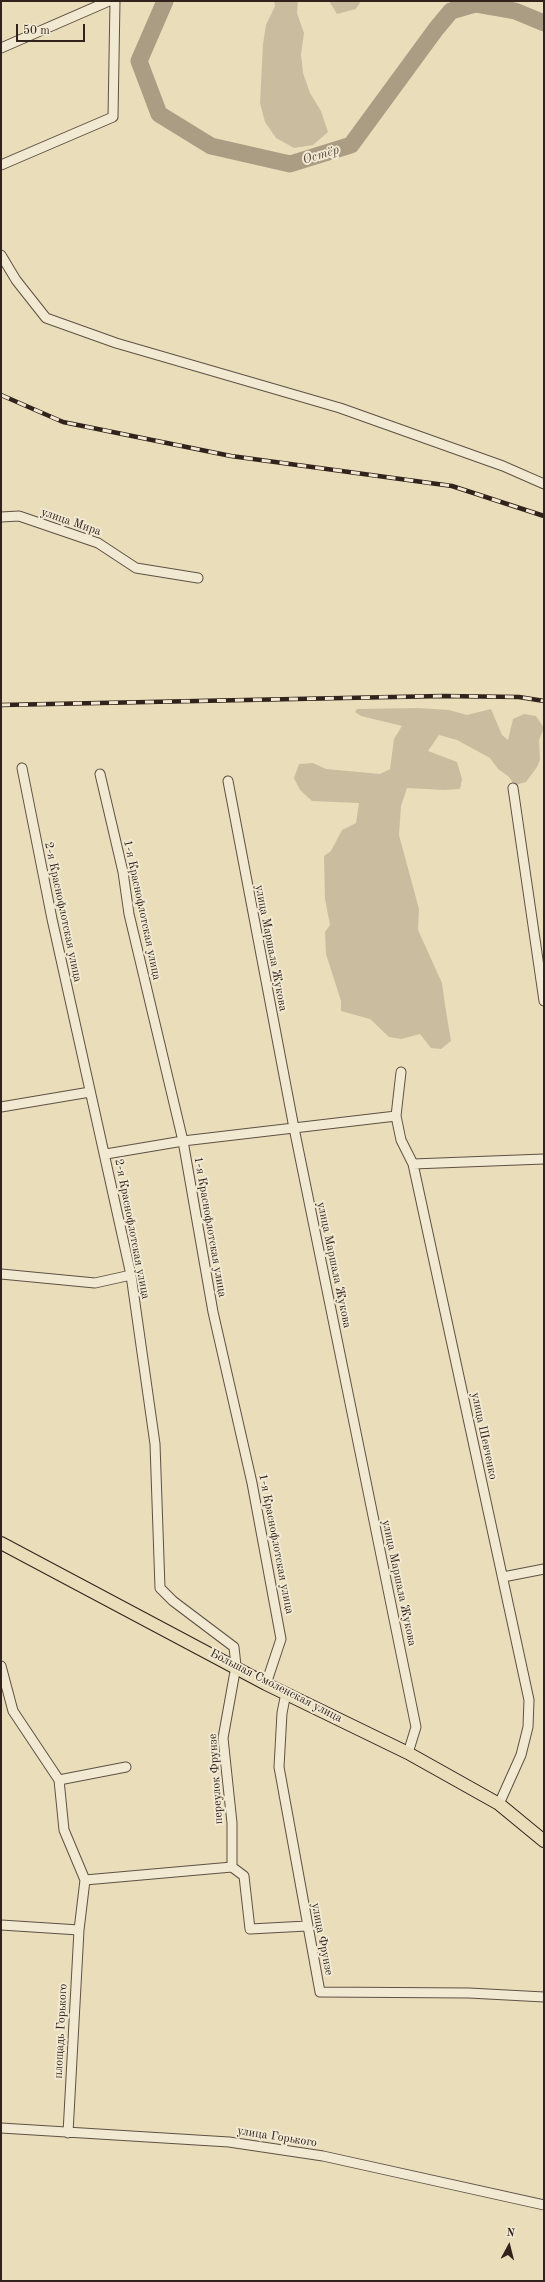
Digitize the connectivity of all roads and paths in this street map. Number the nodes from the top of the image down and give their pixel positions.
1 (109, 1) edge
2 (115, 1) edge
3 (1, 48) edge
4 (1, 165) edge
5 (1, 255) edge
6 (544, 484) edge
7 (1, 517) edge
8 (198, 578) dead end
9 (22, 768) dead end
10 (100, 774) dead end
11 (228, 781) dead end
12 (513, 788) dead end
13 (544, 1001) edge
14 (401, 1072) dead end
15 (90, 1092) junction
16 (1, 1107) edge
17 (396, 1116) junction
18 (294, 1128) junction
19 (183, 1141) junction
20 (106, 1154) junction
21 (544, 1159) edge
22 (413, 1164) junction
23 (1, 1274) edge
24 (131, 1275) junction
25 (1, 1543) edge
26 (544, 1569) edge
27 (503, 1577) junction
28 (1, 1666) edge
29 (236, 1666) junction
30 (266, 1684) junction
31 (286, 1692) junction
32 (408, 1753) junction
33 (126, 1767) dead end
34 (59, 1780) junction
35 (499, 1804) junction
36 (544, 1841) edge
37 (232, 1868) junction
38 (85, 1880) junction
39 (1, 1925) edge
40 (306, 1926) junction
41 (79, 1930) junction
42 (544, 1997) edge
43 (1, 2128) edge
44 (68, 2133) junction
45 (544, 2205) edge

1 - 3 street
2 - 4 street
5 - 6 street
7 - 8 street, улица Мира
9 - 15 street, 2-я Краснофлотская улица
10 - 19 street, 1-я Краснофлотская улица
11 - 18 street, улица Маршала Жукова
12 - 13 street
14 - 17 street, улица Шевченко
15 - 16 street
15 - 20 street, 2-я Краснофлотская улица
17 - 18 street
17 - 22 street, улица Шевченко
18 - 19 street
18 - 32 street, улица Маршала Жукова
19 - 20 street
19 - 30 street, 1-я Краснофлотская улица
20 - 24 street, 2-я Краснофлотская улица
21 - 22 street
22 - 27 street, улица Шевченко
23 - 24 street
24 - 29 street, 2-я Краснофлотская улица
25 - 29 main road, Большая Смоленская улица
26 - 27 street
27 - 35 street, улица Шевченко
28 - 34 street
29 - 30 main road, Большая Смоленская улица
29 - 37 street, переулок Фрунзе
30 - 31 main road, Большая Смоленская улица
31 - 32 main road, Большая Смоленская улица
31 - 40 street, улица Фрунзе
32 - 35 main road, Большая Смоленская улица
33 - 34 street
34 - 38 street, площадь Горького
35 - 36 main road, Большая Смоленская улица
37 - 38 street
37 - 40 street
38 - 41 street, площадь Горького
39 - 41 street
40 - 42 street, улица Фрунзе
41 - 44 street, площадь Горького
43 - 44 street, улица Горького
44 - 45 street, улица Горького

